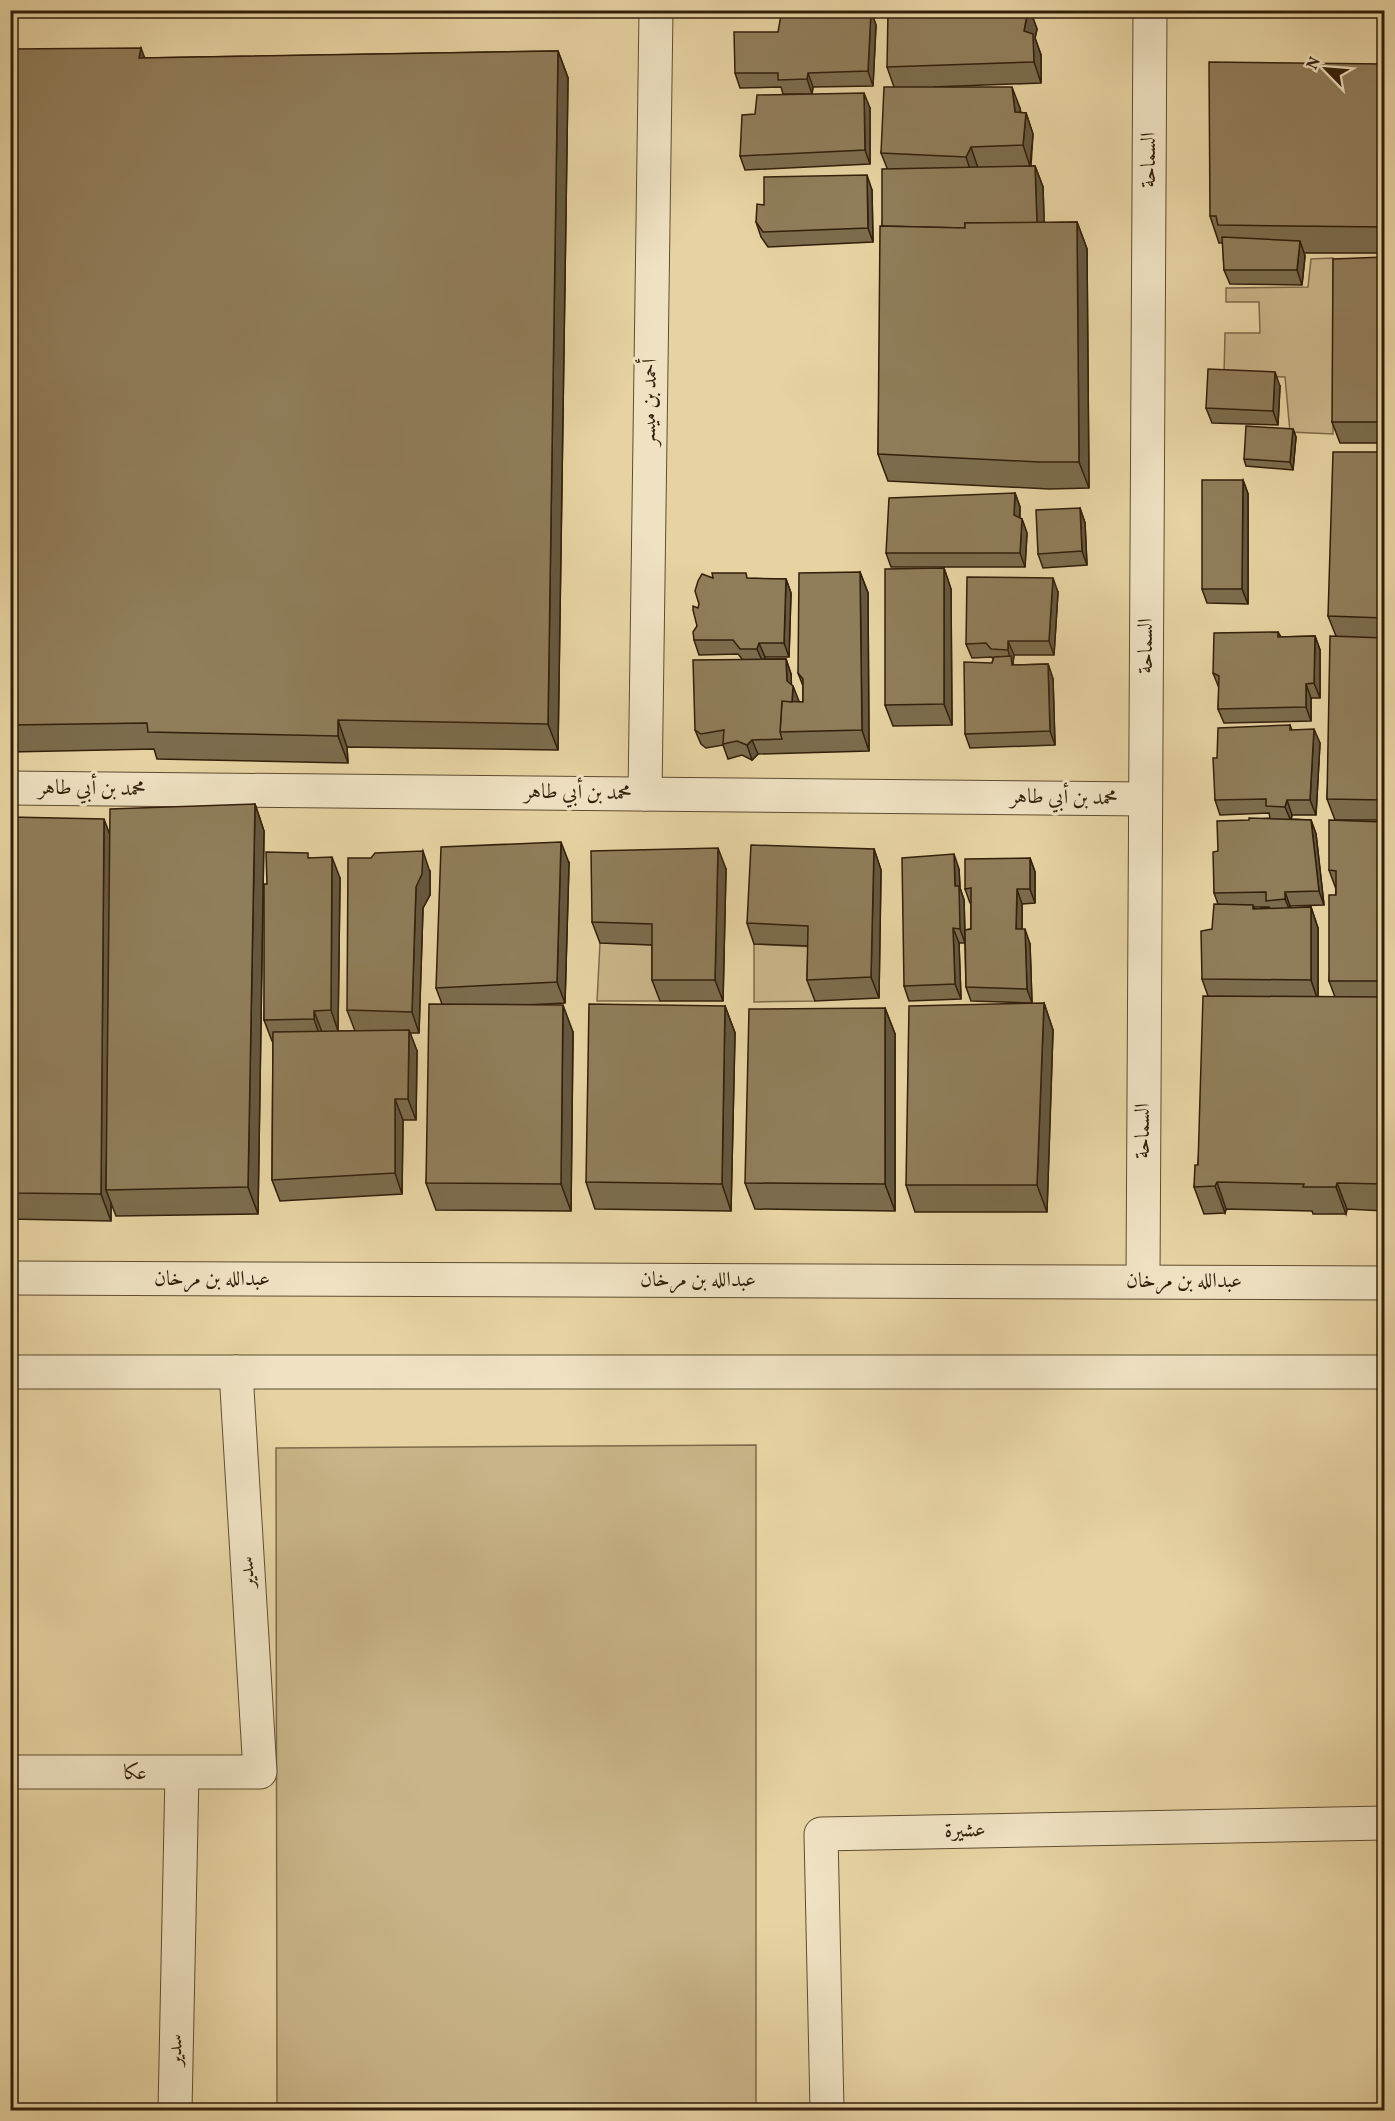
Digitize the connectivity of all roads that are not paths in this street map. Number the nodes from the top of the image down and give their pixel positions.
1 (656, 10) edge
2 (1150, 10) edge
3 (10, 788) edge
4 (645, 794) junction
5 (1145, 799) junction
6 (10, 1278) edge
7 (1143, 1281) junction
8 (1384, 1283) edge
9 (10, 1372) edge
10 (236, 1372) junction
11 (1384, 1372) edge
12 (260, 1772) joint
13 (10, 1773) edge
14 (182, 1773) junction
15 (1384, 1823) edge
16 (175, 2110) edge
17 (827, 2110) edge

1 - 4 street, أحمد بن ميسر
2 - 5 street, السماحة
3 - 4 street, محمد بن أبي طاهر
4 - 5 street, محمد بن أبي طاهر
5 - 7 street, السماحة
6 - 7 street, عبدالله بن مرخان
7 - 8 street, عبدالله بن مرخان
9 - 10 street
10 - 11 street
10 - 12 street, سدير
12 - 14 street, عكا
13 - 14 street, عكا
14 - 16 street, سدير
15 - 17 street, عشيرة

